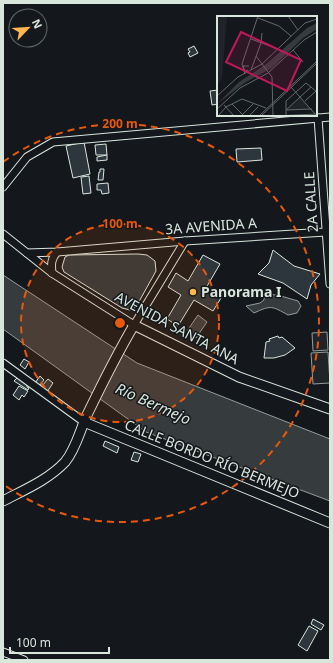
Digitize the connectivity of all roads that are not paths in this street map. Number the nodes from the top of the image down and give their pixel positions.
1 (330, 117) edge
2 (318, 118) junction
3 (3, 187) edge
4 (326, 232) junction
5 (3, 234) edge
6 (185, 241) junction
7 (57, 252) junction
8 (27, 253) junction
9 (52, 273) junction
10 (330, 284) edge
11 (134, 325) junction
12 (3, 363) edge
13 (330, 410) edge
14 (84, 422) junction
15 (3, 501) edge
16 (330, 523) edge
17 (3, 652) edge
18 (24, 660) edge

1 - 2 street
2 - 3 street
2 - 4 street, 2A CALLE
4 - 6 street, 3A AVENIDA A
4 - 10 street, 2A CALLE
5 - 8 street, AVENIDA SANTA ANA
6 - 7 street, 3A AVENIDA A
6 - 11 street
7 - 8 street, 3A AVENIDA A
7 - 9 street
8 - 9 street, AVENIDA SANTA ANA
9 - 11 street, AVENIDA SANTA ANA
11 - 13 main road, AVENIDA SANTA ANA
11 - 14 main road
12 - 14 street
14 - 15 main road
14 - 16 main road, CALLE BORDO RÍO BERMEJO
17 - 18 street

